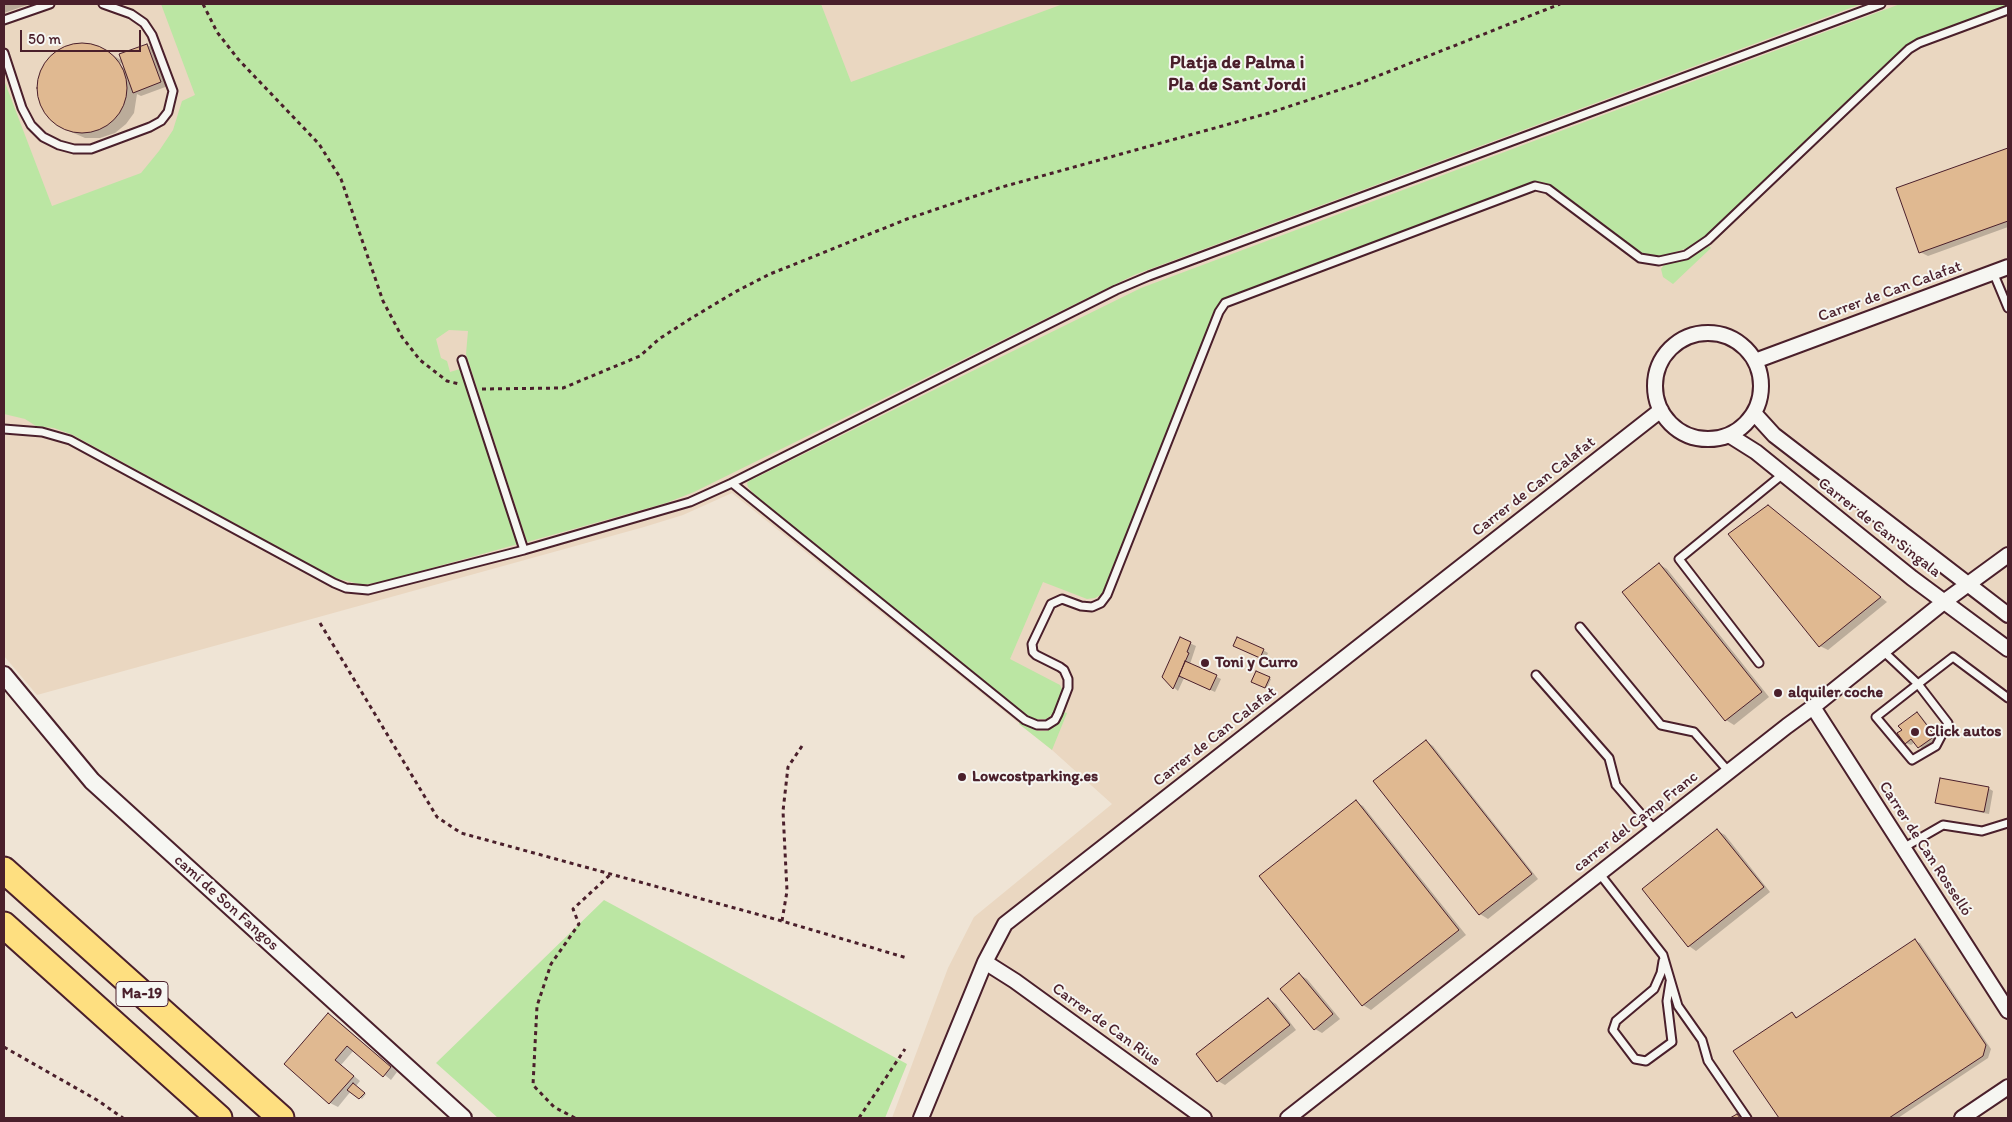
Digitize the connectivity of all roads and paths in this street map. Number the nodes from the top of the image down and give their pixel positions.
1 (50, 4) edge
2 (103, 4) edge
3 (203, 4) edge
4 (1560, 4) edge
5 (1881, 4) edge
6 (2008, 10) edge
7 (4, 20) edge
8 (4, 53) edge
9 (2008, 267) edge
10 (1993, 272) junction
11 (2008, 308) edge
12 (462, 360) dead end
13 (1755, 361) junction
14 (472, 388) junction
15 (1660, 410) junction
16 (1754, 413) junction
17 (4, 429) edge
18 (1729, 435) junction
19 (1783, 474) junction
20 (732, 483) junction
21 (524, 550) junction
22 (2008, 555) edge
23 (1969, 584) junction
24 (1946, 601) junction
25 (2008, 615) edge
26 (320, 623) dead end
27 (1580, 627) dead end
28 (2008, 649) edge
29 (1883, 651) junction
30 (1759, 663) dead end
31 (4, 675) edge
32 (1536, 675) dead end
33 (1918, 684) junction
34 (2008, 698) edge
35 (1813, 707) junction
36 (802, 746) dead end
37 (1728, 772) junction
38 (2008, 823) edge
39 (1655, 830) junction
40 (1904, 848) junction
41 (4, 870) edge
42 (1599, 873) junction
43 (611, 874) junction
44 (782, 921) junction
45 (4, 925) edge
46 (1663, 955) junction
47 (907, 958) dead end
48 (985, 962) junction
49 (1670, 980) junction
50 (2008, 1011) edge
51 (4, 1047) edge
52 (905, 1049) dead end
53 (2008, 1087) edge
54 (123, 1118) edge
55 (220, 1118) edge
56 (281, 1118) edge
57 (463, 1118) edge
58 (575, 1118) edge
59 (860, 1118) edge
60 (921, 1118) edge
61 (1204, 1118) edge
62 (1288, 1118) edge
63 (1747, 1118) edge
64 (1962, 1118) edge

1 - 7 lane
2 - 8 lane
3 - 14 path
4 - 14 path
5 - 20 lane
6 - 20 lane
9 - 10 street, Carrer de Can Calafat
10 - 11 lane
10 - 13 street, Carrer de Can Calafat
12 - 14 lane
13 - 15 street
13 - 16 street
14 - 21 lane
15 - 18 street
15 - 48 street, Carrer de Can Calafat
16 - 18 street
16 - 23 street, Carrer de Can Singala
17 - 21 lane
18 - 19 street, Carrer de Can Singala
19 - 24 street, Carrer de Can Singala
19 - 30 lane
20 - 21 lane
22 - 23 street, carrer del Camp Franc
23 - 24 street, carrer del Camp Franc
23 - 25 street, Carrer de Can Singala
24 - 28 street, Carrer de Can Singala
24 - 29 street, carrer del Camp Franc
26 - 43 path
27 - 37 lane
29 - 33 lane
29 - 35 street, carrer del Camp Franc
31 - 57 street, camí de Son Fangos
32 - 39 lane
33 - 33 lane
33 - 34 lane
35 - 37 street, carrer del Camp Franc
35 - 40 street, Carrer de Can Rosselló
36 - 44 path
37 - 39 street, carrer del Camp Franc
38 - 40 lane
39 - 42 street, carrer del Camp Franc
40 - 50 street, Carrer de Can Rosselló
41 - 56 highway, Ma-19
42 - 46 lane
42 - 62 street, carrer del Camp Franc
43 - 44 path
43 - 58 path
44 - 47 path
45 - 55 highway, Ma-19
46 - 49 lane
46 - 49 lane
48 - 60 street, Carrer de Can Calafat
48 - 61 street, Carrer de Can Rius
49 - 63 lane
51 - 54 path
52 - 59 path
53 - 64 street

